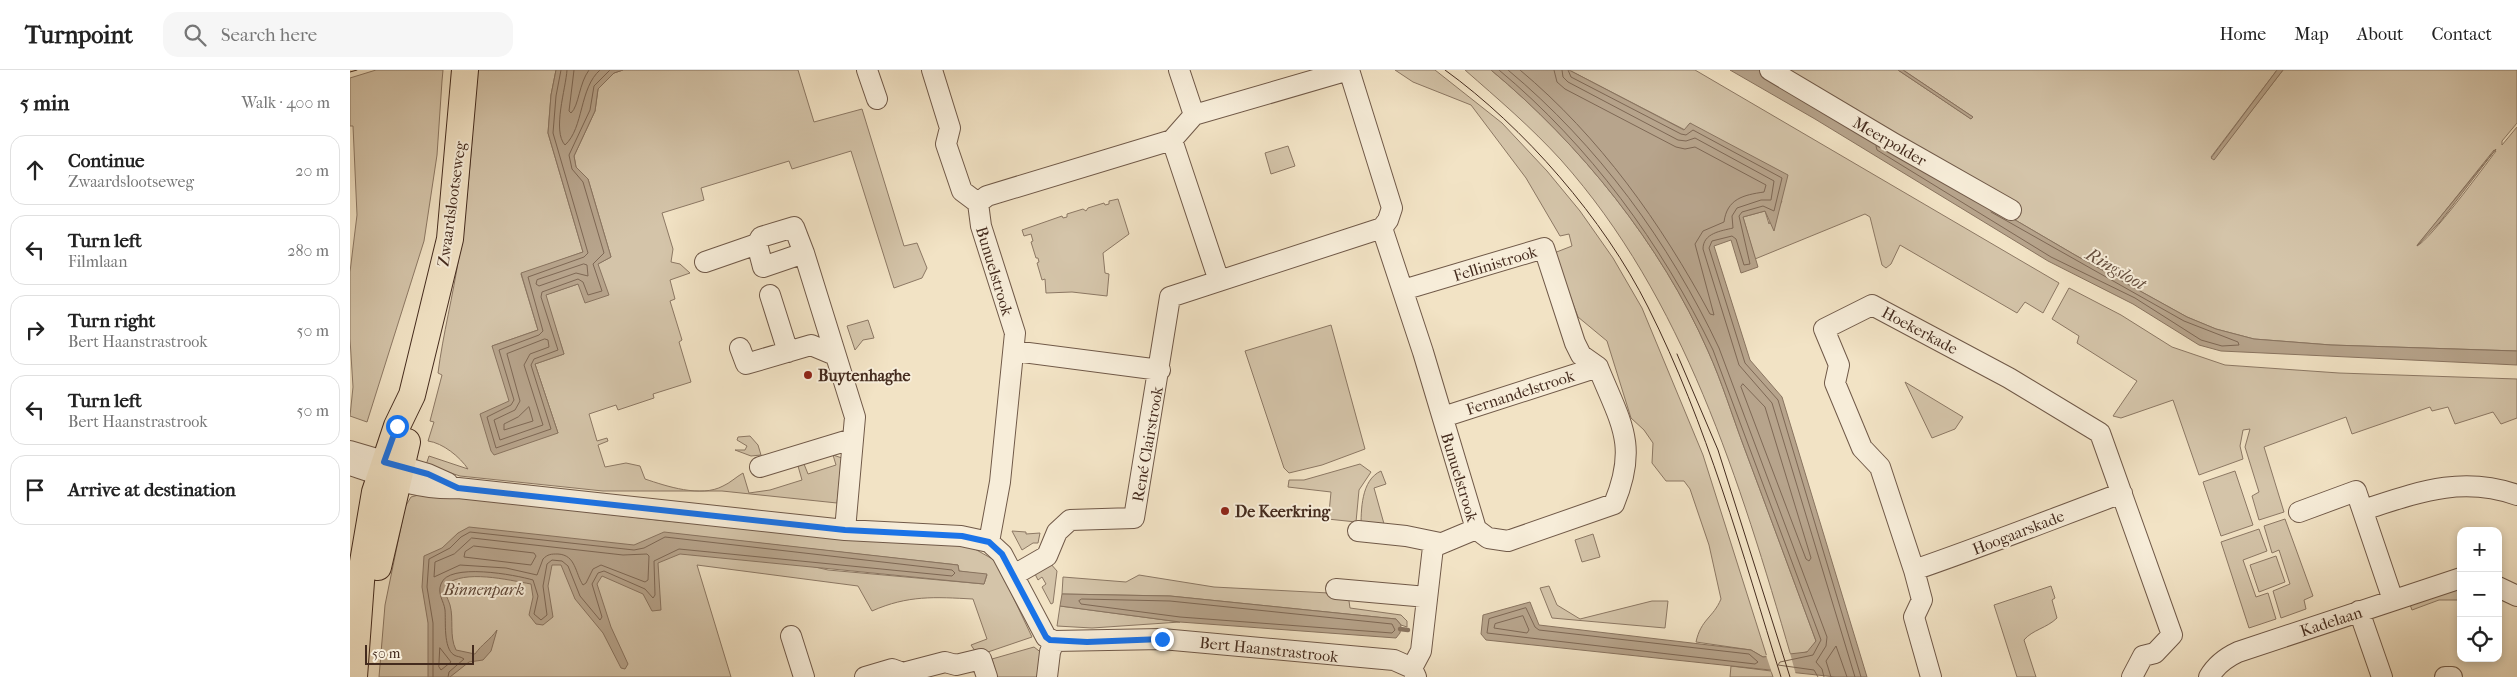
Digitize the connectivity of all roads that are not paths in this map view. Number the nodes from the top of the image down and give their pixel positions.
1 (867, 70) edge
2 (932, 70) edge
3 (1179, 70) edge
4 (1770, 70) edge
5 (465, 72) edge
6 (877, 100) dead end
7 (1194, 115) junction
8 (1172, 140) junction
9 (978, 203) junction
10 (2011, 210) dead end
11 (1382, 228) junction
12 (757, 244) junction
13 (804, 253) junction
14 (705, 262) dead end
15 (1219, 281) junction
16 (1403, 290) junction
17 (770, 295) dead end
18 (740, 348) dead end
19 (1014, 351) junction
20 (788, 352) junction
21 (835, 355) junction
22 (1598, 367) junction
23 (1160, 370) junction
24 (1443, 417) junction
25 (852, 439) junction
26 (350, 451) edge
27 (350, 466) edge
28 (760, 467) dead end
29 (390, 471) junction
30 (2122, 494) junction
31 (2517, 494) edge
32 (2363, 510) junction
33 (2299, 512) dead end
34 (1476, 529) junction
35 (845, 530) junction
36 (1358, 531) dead end
37 (989, 542) junction
38 (1440, 543) junction
39 (1914, 570) junction
40 (1014, 575) junction
41 (2457, 579) edge
42 (1336, 589) dead end
43 (2502, 589) edge
44 (1427, 596) junction
45 (2517, 596) edge
46 (2393, 600) junction
47 (2359, 611) junction
48 (791, 636) dead end
49 (1054, 641) junction
50 (1414, 672) edge
51 (354, 677) edge
52 (804, 677) edge
53 (865, 677) edge
54 (987, 677) edge
55 (1047, 677) edge
56 (1931, 677) edge
57 (2132, 677) edge
58 (2209, 677) edge
59 (2382, 677) edge
60 (2445, 677) edge
61 (2452, 677) edge

1 - 6 street
2 - 9 street
3 - 7 street
4 - 10 street, Meerpolder
5 - 29 main road, Zwaardslootseweg
7 - 8 street
7 - 11 street
8 - 9 street, Bunuelstrook
8 - 15 street
9 - 19 street, Bunuelstrook
11 - 15 street
11 - 16 street, Bunuelstrook
12 - 13 street
12 - 13 street
12 - 14 street
13 - 21 street
15 - 23 street, René Clairstrook
16 - 22 street, Fellinistrook
16 - 24 street, Bunuelstrook
17 - 20 street
18 - 20 street
19 - 23 street, René Clairstrook
19 - 37 street, Bunuelstrook
20 - 21 street
21 - 25 street
22 - 24 street, Fernandelstrook
22 - 34 street
23 - 40 street, René Clairstrook
24 - 34 street, Bunuelstrook
25 - 28 street
25 - 35 street
26 - 29 street
27 - 29 street
29 - 35 street
29 - 51 main road, Zwaardslootseweg
30 - 39 street, Hoogaarskade
30 - 39 street, Hoekerkade
30 - 57 street, Hoekerkade
31 - 32 street
32 - 33 street
32 - 46 street
34 - 38 street, Bunuelstrook
35 - 37 street
36 - 38 street
37 - 40 street
38 - 44 street
39 - 56 street, Hoekerkade
40 - 49 street
41 - 46 street, Kadelaan
42 - 44 street
43 - 45 street
44 - 50 street
46 - 47 street, Kadelaan
47 - 58 street, Kadelaan
47 - 59 street
48 - 52 street
49 - 50 street, Bert Haanstrastrook
49 - 55 street
53 - 54 street
60 - 61 street

